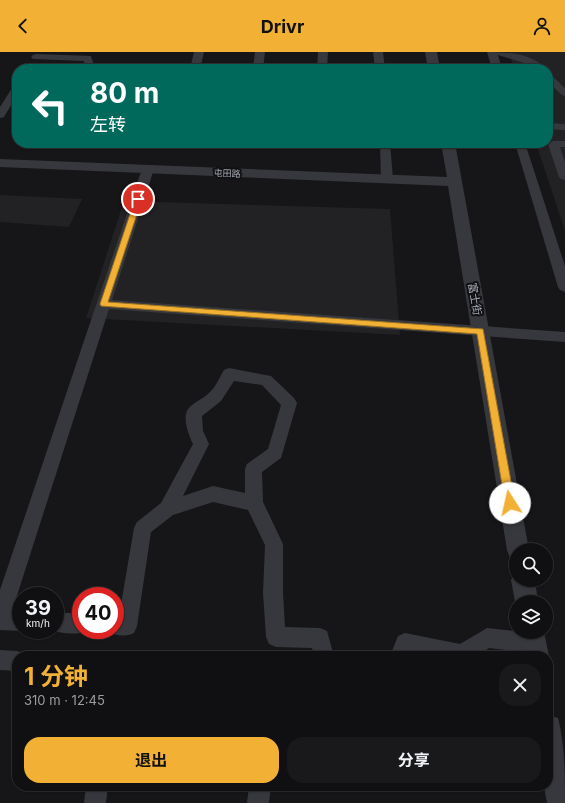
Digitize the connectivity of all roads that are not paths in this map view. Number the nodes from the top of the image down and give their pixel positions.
1 (199, 52) edge
2 (260, 52) edge
3 (323, 52) edge
4 (378, 52) edge
5 (431, 52) edge
6 (492, 52) edge
7 (496, 52) edge
8 (36, 57) edge
9 (89, 64) edge
10 (196, 64) edge
11 (259, 64) edge
12 (322, 64) edge
13 (379, 64) edge
14 (433, 64) edge
15 (496, 64) edge
16 (535, 64) edge
17 (553, 82) edge
18 (565, 93) edge
19 (12, 95) edge
20 (0, 114) edge
21 (553, 116) edge
22 (565, 116) edge
23 (553, 126) edge
24 (565, 127) edge
25 (565, 144) edge
26 (385, 148) edge
27 (449, 148) edge
28 (522, 148) edge
29 (0, 164) edge
30 (148, 169) junction
31 (565, 177) edge
32 (387, 179) junction
33 (455, 182) junction
34 (565, 288) edge
35 (104, 304) junction
36 (480, 331) junction
37 (565, 337) edge
38 (254, 503) junction
39 (167, 509) junction
40 (517, 543) edge
41 (6, 584) edge
42 (0, 619) edge
43 (12, 620) edge
44 (124, 626) edge
45 (534, 644) edge
46 (323, 651) edge
47 (402, 651) edge
48 (443, 651) edge
49 (468, 651) edge
50 (0, 660) edge
51 (12, 661) edge
52 (553, 754) edge
53 (96, 791) edge
54 (259, 791) edge
55 (562, 802) edge
56 (95, 803) edge
57 (258, 803) edge

1 - 10 street
2 - 11 street
3 - 12 street
4 - 13 street
5 - 14 street
6 - 15 street
7 - 16 street
8 - 9 street
17 - 18 street
19 - 20 street
21 - 22 street
23 - 24 street
25 - 31 street
26 - 32 street
27 - 33 street, 富士街
28 - 34 street
29 - 30 street, 屯田路
30 - 32 street, 屯田路
30 - 35 street
32 - 33 street, 屯田路
33 - 36 street, 富士街
35 - 36 street
35 - 41 street
36 - 37 street
36 - 40 street, 富士街
38 - 39 street
38 - 39 street
38 - 46 street
39 - 44 street
41 - 42 street
42 - 43 street
45 - 49 street
47 - 48 street
50 - 51 street
52 - 55 street
53 - 56 street
54 - 57 street

